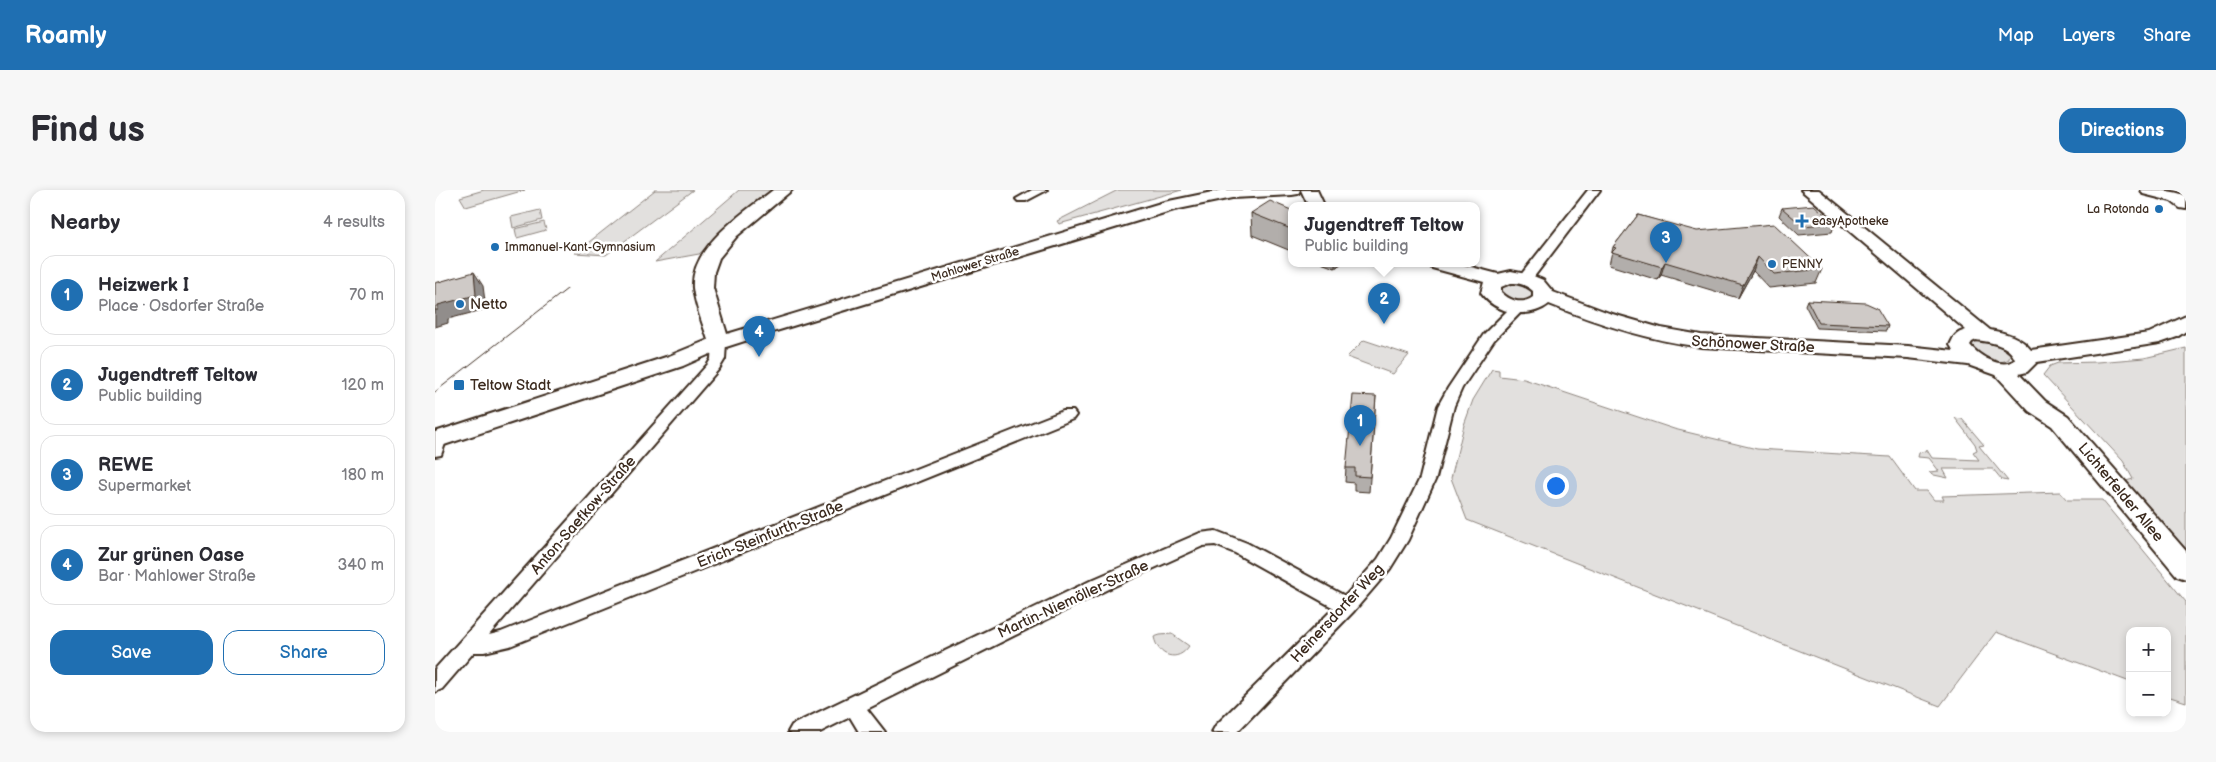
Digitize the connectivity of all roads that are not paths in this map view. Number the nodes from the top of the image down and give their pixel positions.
1 (784, 190) edge
2 (1292, 190) edge
3 (1309, 190) edge
4 (1594, 190) edge
5 (1809, 190) edge
6 (2149, 190) edge
7 (1239, 192) edge
8 (2179, 195) edge
9 (1315, 202) edge
10 (1446, 267) edge
11 (1525, 279) junction
12 (1496, 290) junction
13 (1533, 302) junction
14 (2186, 322) edge
15 (1489, 337) junction
16 (719, 343) junction
17 (1971, 344) junction
18 (2015, 360) junction
19 (1069, 415) dead end
20 (436, 439) edge
21 (2186, 569) edge
22 (1347, 606) junction
23 (470, 644) junction
24 (435, 683) edge
25 (855, 705) junction
26 (799, 732) edge
27 (874, 732) edge
28 (1223, 732) edge

1 - 16 main road
2 - 7 main road, Mahlower Straße
3 - 9 main road
4 - 11 street
5 - 17 main road
6 - 8 main road
7 - 16 main road, Mahlower Straße
10 - 12 main road
11 - 12 main road
11 - 13 main road
12 - 13 main road, Schönower Straße
12 - 15 street
13 - 15 street
13 - 17 main road, Schönower Straße
14 - 18 main road
15 - 22 street, Heinersdorfer Weg
16 - 20 main road, Mahlower Straße
16 - 20 main road, Mahlower Straße
16 - 23 street, Anton-Saefkow-Straße
17 - 18 main road
17 - 18 main road
18 - 21 main road, Lichterfelder Allee
19 - 23 street, Erich-Steinfurth-Straße
22 - 25 street, Martin-Niemöller-Straße
22 - 28 street, Heinersdorfer Weg
23 - 24 street, Anton-Saefkow-Straße
25 - 26 street, Martin-Niemöller-Straße
25 - 27 street

